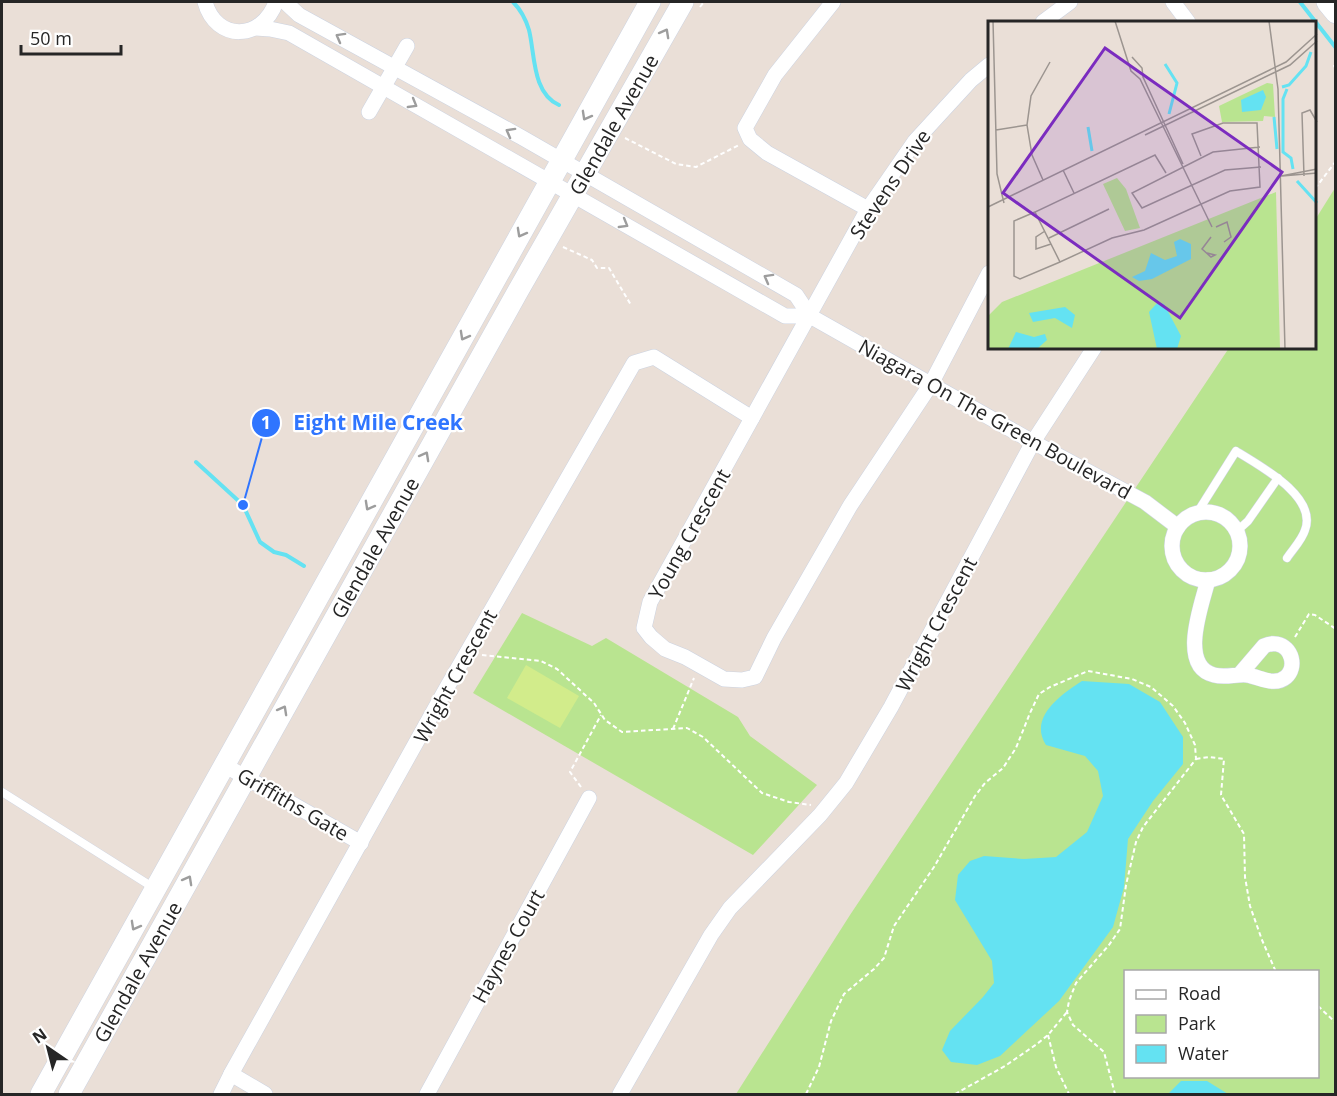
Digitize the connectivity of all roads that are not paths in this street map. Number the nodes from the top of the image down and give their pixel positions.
1 (205, 2) edge
2 (276, 2) edge
3 (285, 2) edge
4 (650, 2) edge
5 (683, 2) edge
6 (833, 2) edge
7 (1070, 2) edge
8 (1173, 2) edge
9 (1327, 2) edge
10 (1335, 13) edge
11 (1044, 21) edge
12 (1187, 21) edge
13 (256, 28) junction
14 (407, 46) dead end
15 (988, 66) edge
16 (395, 68) junction
17 (384, 87) junction
18 (369, 112) dead end
19 (561, 161) junction
20 (585, 175) junction
21 (550, 182) junction
22 (573, 195) junction
23 (868, 209) junction
24 (988, 275) edge
25 (810, 316) junction
26 (1093, 350) edge
27 (931, 384) junction
28 (752, 418) junction
29 (1033, 442) junction
30 (1278, 478) junction
31 (1197, 513) junction
32 (1178, 527) junction
33 (1237, 531) junction
34 (1287, 558) dead end
35 (1208, 580) junction
36 (1240, 675) junction
37 (224, 765) junction
38 (245, 777) junction
39 (2, 792) edge
40 (589, 798) road end
41 (361, 843) junction
42 (156, 889) junction
43 (231, 1074) junction
44 (41, 1095) edge
45 (69, 1095) edge
46 (220, 1095) edge
47 (266, 1095) edge
48 (427, 1095) edge
49 (620, 1095) edge

1 - 13 street, Niagara On The Green Boulevard
2 - 13 street
16 -> 3 street, Niagara On The Green Boulevard
4 -> 19 main road, Glendale Avenue
20 -> 5 main road, Glendale Avenue
6 - 23 street
7 - 11 street
8 - 12 street
9 - 10 main road
13 - 17 street, Niagara On The Green Boulevard
14 - 16 street
15 - 23 street, Stevens Drive
16 - 17 street
19 -> 16 street, Niagara On The Green Boulevard
17 - 18 street
17 -> 21 street, Niagara On The Green Boulevard
19 - 20 street, Niagara On The Green Boulevard
19 - 21 main road, Glendale Avenue
20 - 22 main road, Glendale Avenue
25 -> 20 street, Niagara On The Green Boulevard
21 - 22 street, Niagara On The Green Boulevard
21 -> 37 main road, Glendale Avenue
22 -> 25 street, Niagara On The Green Boulevard
38 -> 22 main road, Glendale Avenue
23 - 25 street, Stevens Drive
24 - 27 street
25 - 27 street, Niagara On The Green Boulevard
25 - 28 street, Young Crescent
26 - 29 street, Wright Crescent
27 - 28 street, Young Crescent
27 - 29 street, Niagara On The Green Boulevard
28 - 41 street, Wright Crescent
29 - 32 street, Niagara On The Green Boulevard
29 - 49 street, Wright Crescent
30 - 31 lane
30 - 33 lane
30 - 34 lane
31 - 32 street
31 - 33 street
32 - 35 street
33 - 35 street
35 - 36 street
36 - 36 street
37 - 38 street, Griffiths Gate
37 - 42 main road, Glendale Avenue
38 - 41 street, Griffiths Gate
45 -> 38 main road, Glendale Avenue
39 - 42 lane
40 - 48 street, Haynes Court
41 - 43 street, Wright Crescent
42 -> 44 main road, Glendale Avenue
43 - 46 street, Wright Crescent
43 - 47 street

